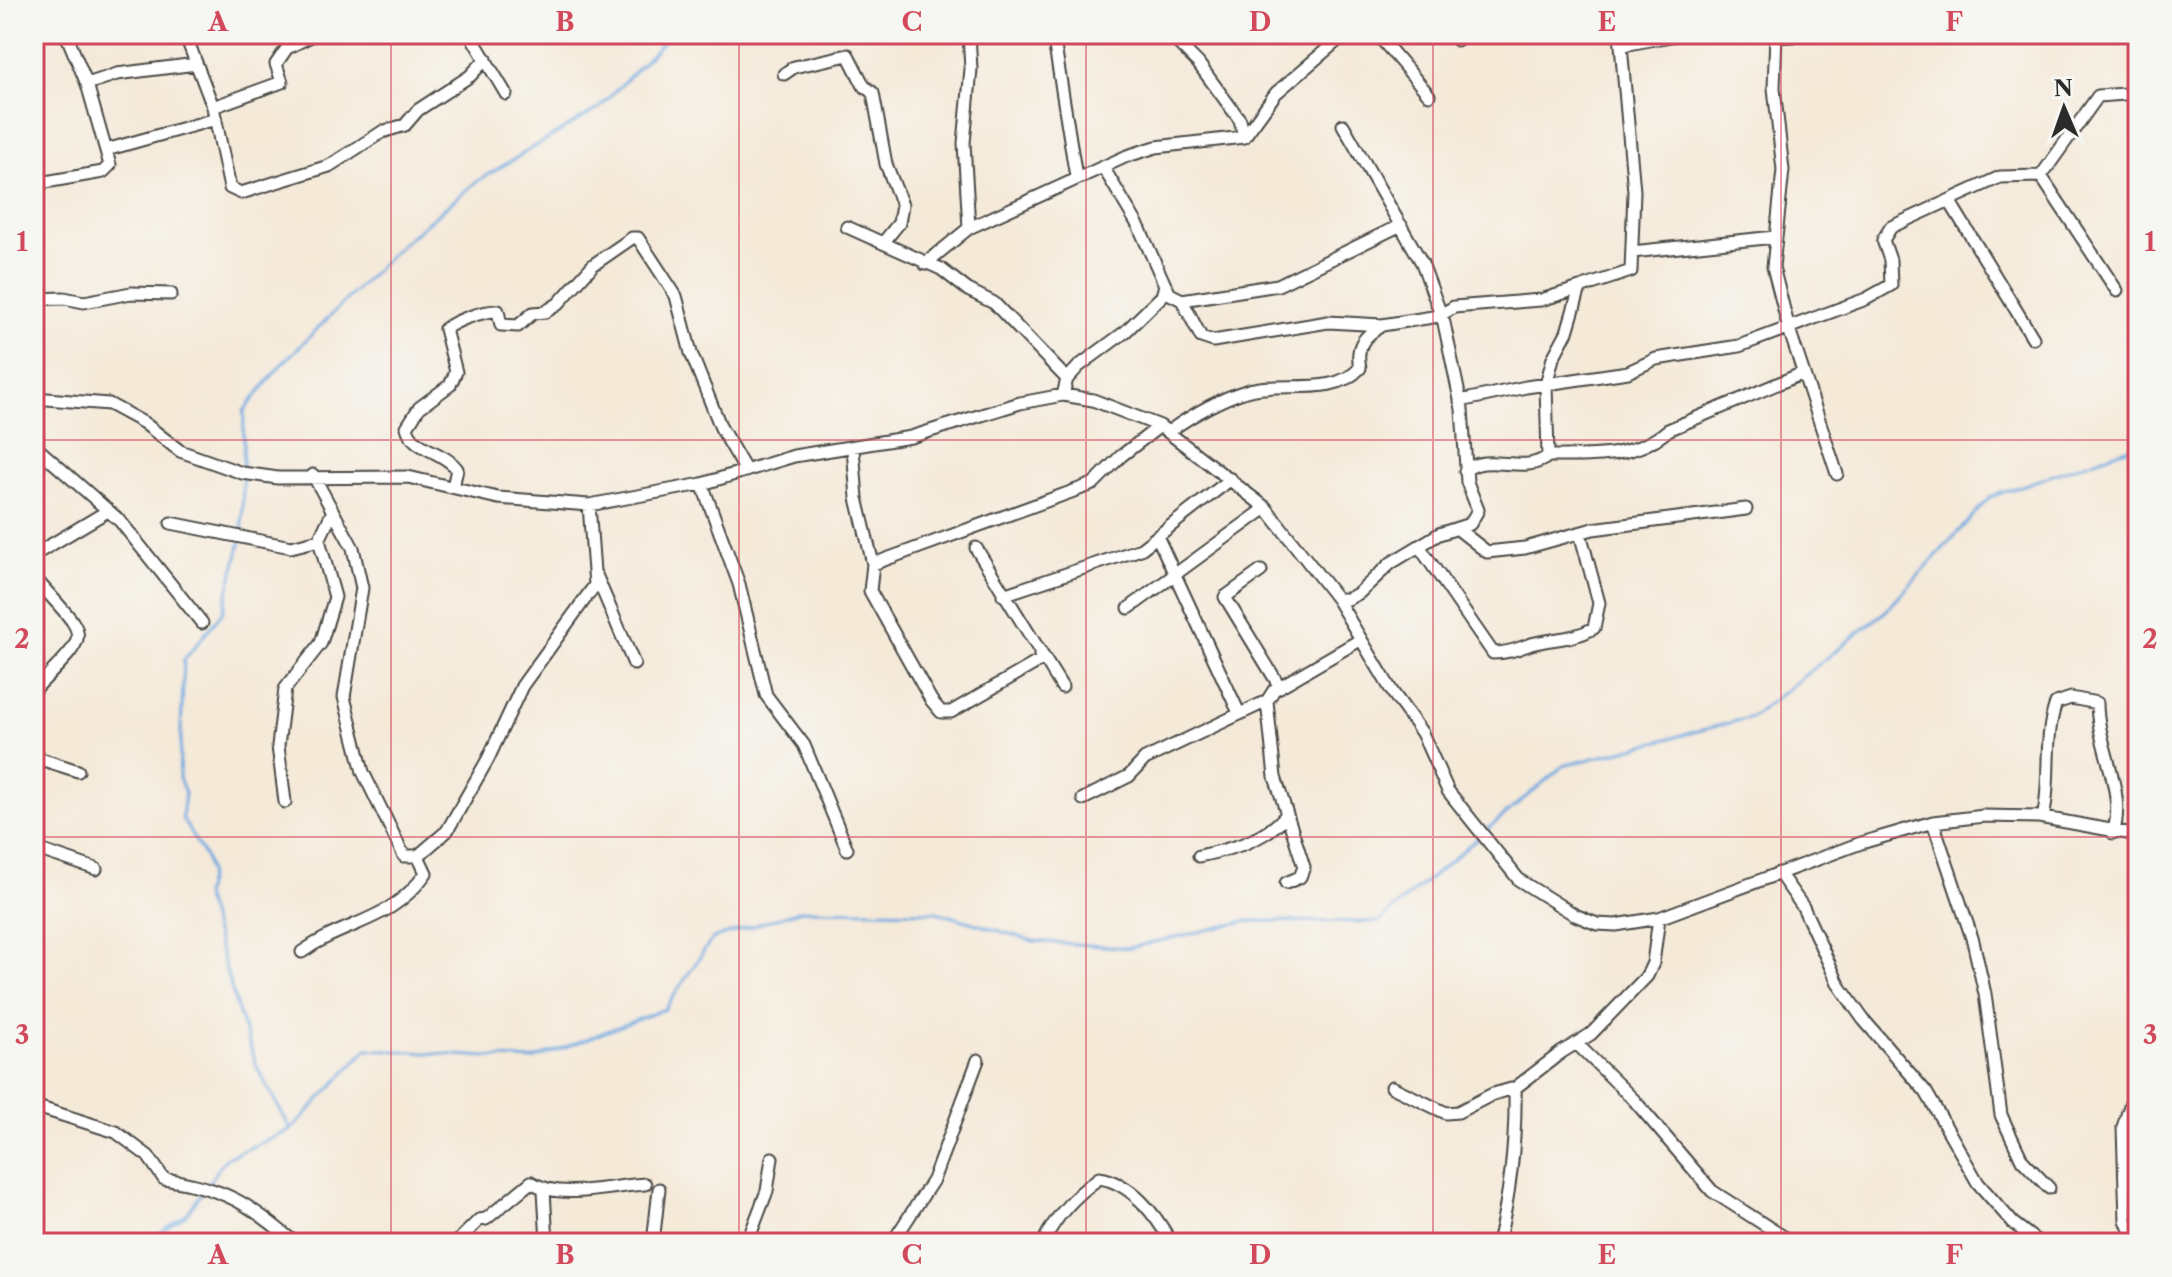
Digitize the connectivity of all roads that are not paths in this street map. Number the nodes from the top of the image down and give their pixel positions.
1 (66, 34) edge
2 (185, 34) edge
3 (315, 34) edge
4 (470, 34) edge
5 (969, 34) edge
6 (1053, 34) edge
7 (1169, 34) edge
8 (1345, 34) edge
9 (1377, 34) edge
10 (1681, 34) edge
11 (1822, 34) edge
12 (1776, 36) edge
13 (1622, 39) edge
14 (486, 59) junction
15 (196, 64) junction
16 (784, 74) dead end
17 (87, 84) junction
18 (2138, 93) edge
19 (506, 94) dead end
20 (1429, 95) dead end
21 (214, 113) junction
22 (1343, 125) dead end
23 (1244, 137) junction
24 (106, 150) junction
25 (1103, 167) junction
26 (2041, 176) junction
27 (1076, 177) junction
28 (34, 184) edge
29 (1950, 202) junction
30 (1401, 225) junction
31 (847, 227) dead end
32 (969, 228) junction
33 (1775, 237) junction
34 (883, 243) junction
35 (1632, 252) junction
36 (925, 264) junction
37 (1165, 285) junction
38 (1580, 288) junction
39 (2117, 291) dead end
40 (171, 294) dead end
41 (34, 299) edge
42 (1182, 300) junction
43 (1439, 316) junction
44 (1382, 325) junction
45 (1789, 329) junction
46 (2033, 338) dead end
47 (1803, 373) junction
48 (1067, 379) junction
49 (1546, 385) junction
50 (1063, 395) junction
51 (34, 398) edge
52 (1460, 401) junction
53 (1164, 429) junction
54 (36, 444) edge
55 (853, 448) junction
56 (1548, 456) junction
57 (34, 466) edge
58 (746, 471) junction
59 (1465, 471) junction
60 (1837, 474) dead end
61 (313, 475) junction
62 (1231, 479) junction
63 (702, 484) junction
64 (453, 487) junction
65 (589, 505) junction
66 (1266, 508) junction
67 (1746, 509) dead end
68 (106, 512) junction
69 (332, 513) junction
70 (171, 523) dead end
71 (1459, 530) junction
72 (1580, 533) junction
73 (1157, 536) junction
74 (319, 540) junction
75 (1419, 546) junction
76 (976, 548) dead end
77 (34, 555) edge
78 (873, 564) junction
79 (1261, 571) dead end
80 (596, 574) junction
81 (1176, 575) junction
82 (34, 577) edge
83 (1003, 595) junction
84 (1337, 599) junction
85 (1129, 608) dead end
86 (202, 623) dead end
87 (1360, 640) junction
88 (1040, 655) junction
89 (634, 664) dead end
90 (1062, 687) dead end
91 (1280, 687) junction
92 (34, 690) edge
93 (1267, 701) junction
94 (1239, 713) junction
95 (34, 757) edge
96 (78, 771) dead end
97 (1083, 799) dead end
98 (285, 802) dead end
99 (1286, 815) junction
100 (2043, 818) junction
101 (1933, 822) junction
102 (2113, 833) junction
103 (2138, 835) edge
104 (34, 848) edge
105 (847, 849) dead end
106 (418, 856) junction
107 (1199, 856) dead end
108 (96, 869) dead end
109 (1779, 873) junction
110 (1286, 883) dead end
111 (1659, 918) junction
112 (302, 952) dead end
113 (1577, 1044) junction
114 (978, 1060) dead end
115 (2138, 1082) edge
116 (1392, 1087) dead end
117 (1515, 1088) junction
118 (34, 1106) edge
119 (772, 1158) dead end
120 (645, 1184) dead end
121 (2049, 1188) dead end
122 (659, 1189) dead end
123 (544, 1190) junction
124 (459, 1239) edge
125 (295, 1243) edge
126 (474, 1243) edge
127 (547, 1243) edge
128 (653, 1243) edge
129 (747, 1243) edge
130 (892, 1243) edge
131 (1043, 1243) edge
132 (1171, 1243) edge
133 (1498, 1243) edge
134 (1793, 1243) edge
135 (2039, 1243) edge
136 (2135, 1243) edge

1 - 17 street
2 - 15 street
3 - 21 street
4 - 14 street
5 - 32 street
6 - 27 street
7 - 23 street
8 - 23 street
9 - 20 street
10 - 13 street
11 - 12 street
12 - 33 street
13 - 35 street
14 - 19 street
14 - 21 street
15 - 17 street
15 - 21 street
16 - 34 street
17 - 24 street
18 - 26 street
21 - 24 street
22 - 30 street
23 - 25 street
24 - 28 street
25 - 27 street
25 - 37 street
26 - 29 street
26 - 39 street
27 - 32 street
29 - 45 street
29 - 46 street
30 - 42 street
30 - 43 street
31 - 34 street
32 - 36 street
33 - 35 street
33 - 45 street
34 - 36 street
35 - 38 street
36 - 48 street
37 - 42 street
37 - 48 street
38 - 43 street
38 - 49 street
40 - 41 street
42 - 44 street
43 - 44 street
43 - 52 street
44 - 53 street
45 - 47 street
45 - 49 street
47 - 56 street
47 - 60 street
48 - 50 street
49 - 52 street
49 - 56 street
50 - 53 street
50 - 55 street
51 - 61 street
52 - 59 street
53 - 62 street
53 - 78 street
54 - 57 street
54 - 68 street
55 - 58 street
55 - 78 street
56 - 59 street
58 - 63 street
58 - 64 street
59 - 71 street
61 - 64 street
61 - 69 street
62 - 66 street
62 - 73 street
63 - 65 street
63 - 105 street
64 - 65 street
65 - 80 street
66 - 81 street
66 - 84 street
67 - 72 street
68 - 77 street
68 - 86 street
69 - 74 street
69 - 106 street
70 - 74 street
71 - 72 street
71 - 75 street
72 - 75 street
73 - 81 street
73 - 83 street
74 - 98 street
75 - 84 street
76 - 83 street
78 - 88 street
79 - 91 street
80 - 89 street
80 - 106 street
81 - 85 street
81 - 94 street
82 - 92 street
83 - 88 street
84 - 87 street
87 - 91 street
87 - 111 street
88 - 90 street
91 - 93 street
93 - 94 street
93 - 99 street
94 - 97 street
95 - 96 street
99 - 107 street
99 - 110 street
100 - 101 street
100 - 102 street
100 - 102 street
101 - 109 street
101 - 121 street
102 - 103 street
104 - 108 street
106 - 112 street
109 - 111 street
109 - 135 street
111 - 113 street
113 - 117 street
113 - 134 street
114 - 130 street
115 - 136 street
116 - 117 street
117 - 133 street
118 - 125 street
119 - 129 street
120 - 123 street
122 - 128 street
123 - 124 street
123 - 127 street
124 - 126 street
131 - 132 street

